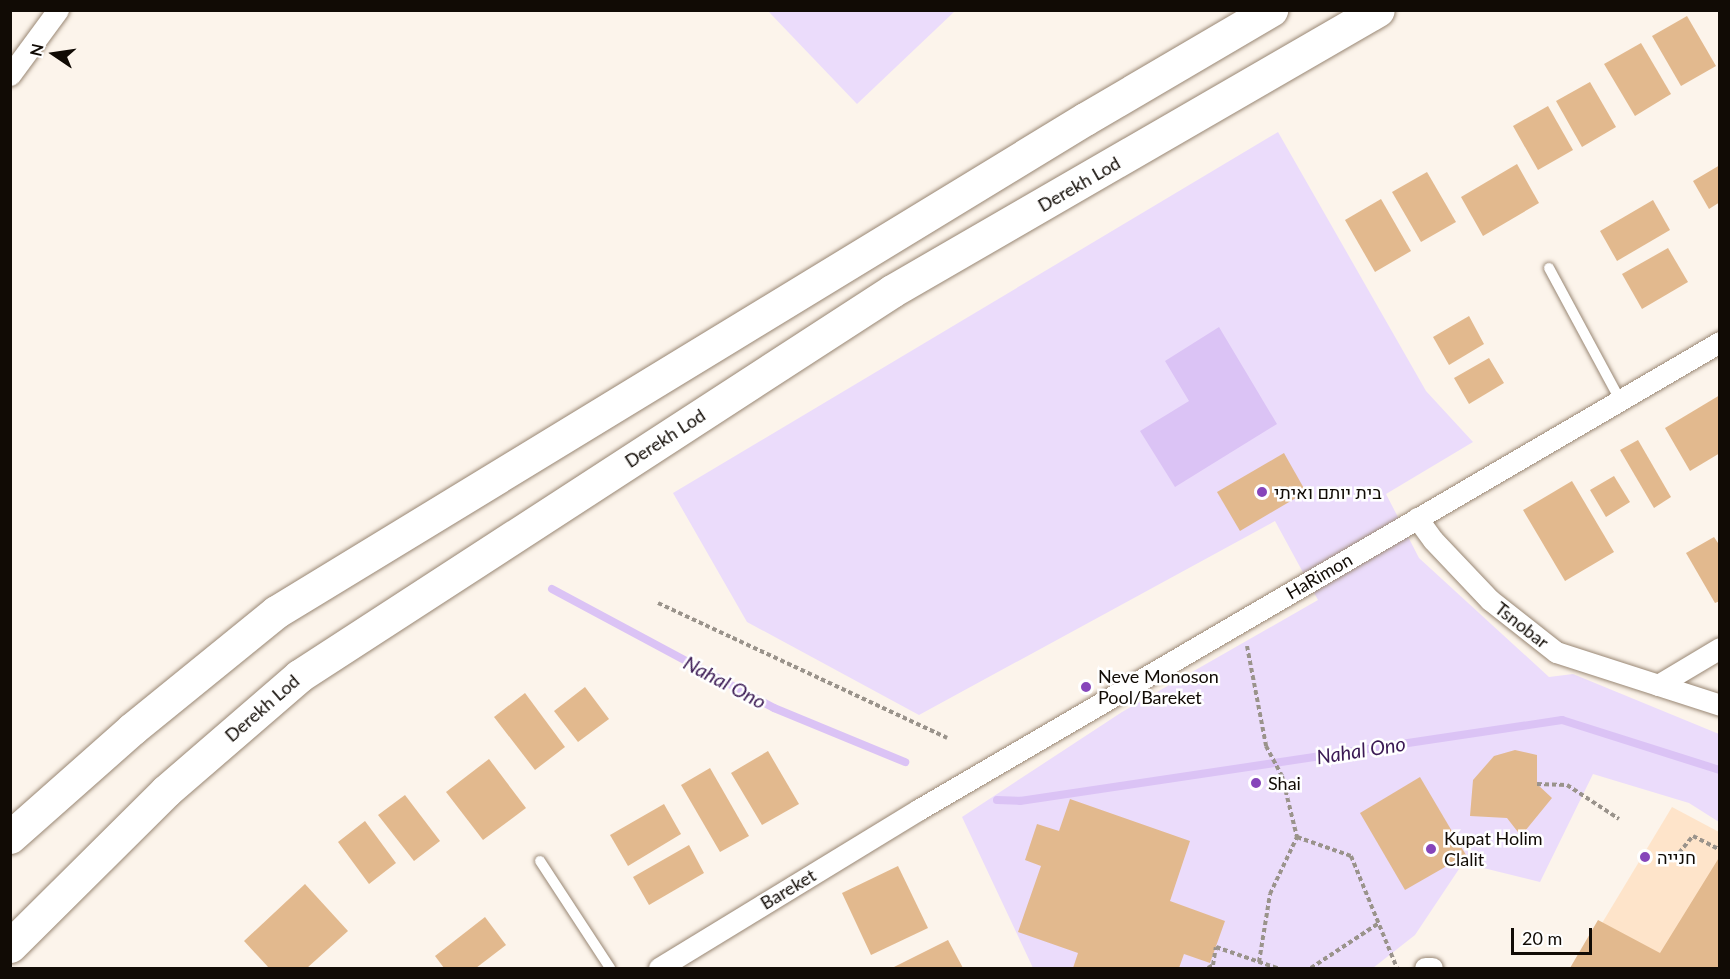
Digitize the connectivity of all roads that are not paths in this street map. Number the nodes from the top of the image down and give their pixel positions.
1 (58, 10) edge
2 (1271, 10) edge
3 (1378, 10) edge
4 (10, 75) edge
5 (1549, 268) dead end
6 (1719, 342) edge
7 (1620, 400) junction
8 (1417, 518) junction
9 (1719, 648) edge
10 (1658, 685) junction
11 (1719, 705) edge
12 (918, 810) joint
13 (10, 837) edge
14 (540, 861) dead end
15 (10, 946) edge
16 (610, 969) edge
17 (659, 969) edge
18 (1425, 969) edge
19 (1432, 969) edge

1 - 4 street
2 - 13 main road
3 - 15 main road, Derekh Lod
5 - 7 lane
6 - 7 street, HaRimon
7 - 8 street, HaRimon
8 - 10 street, Tsnobar
8 - 12 street, HaRimon
9 - 10 street
10 - 11 street, Tsnobar
12 - 17 street, Bareket
14 - 16 lane
18 - 19 street

